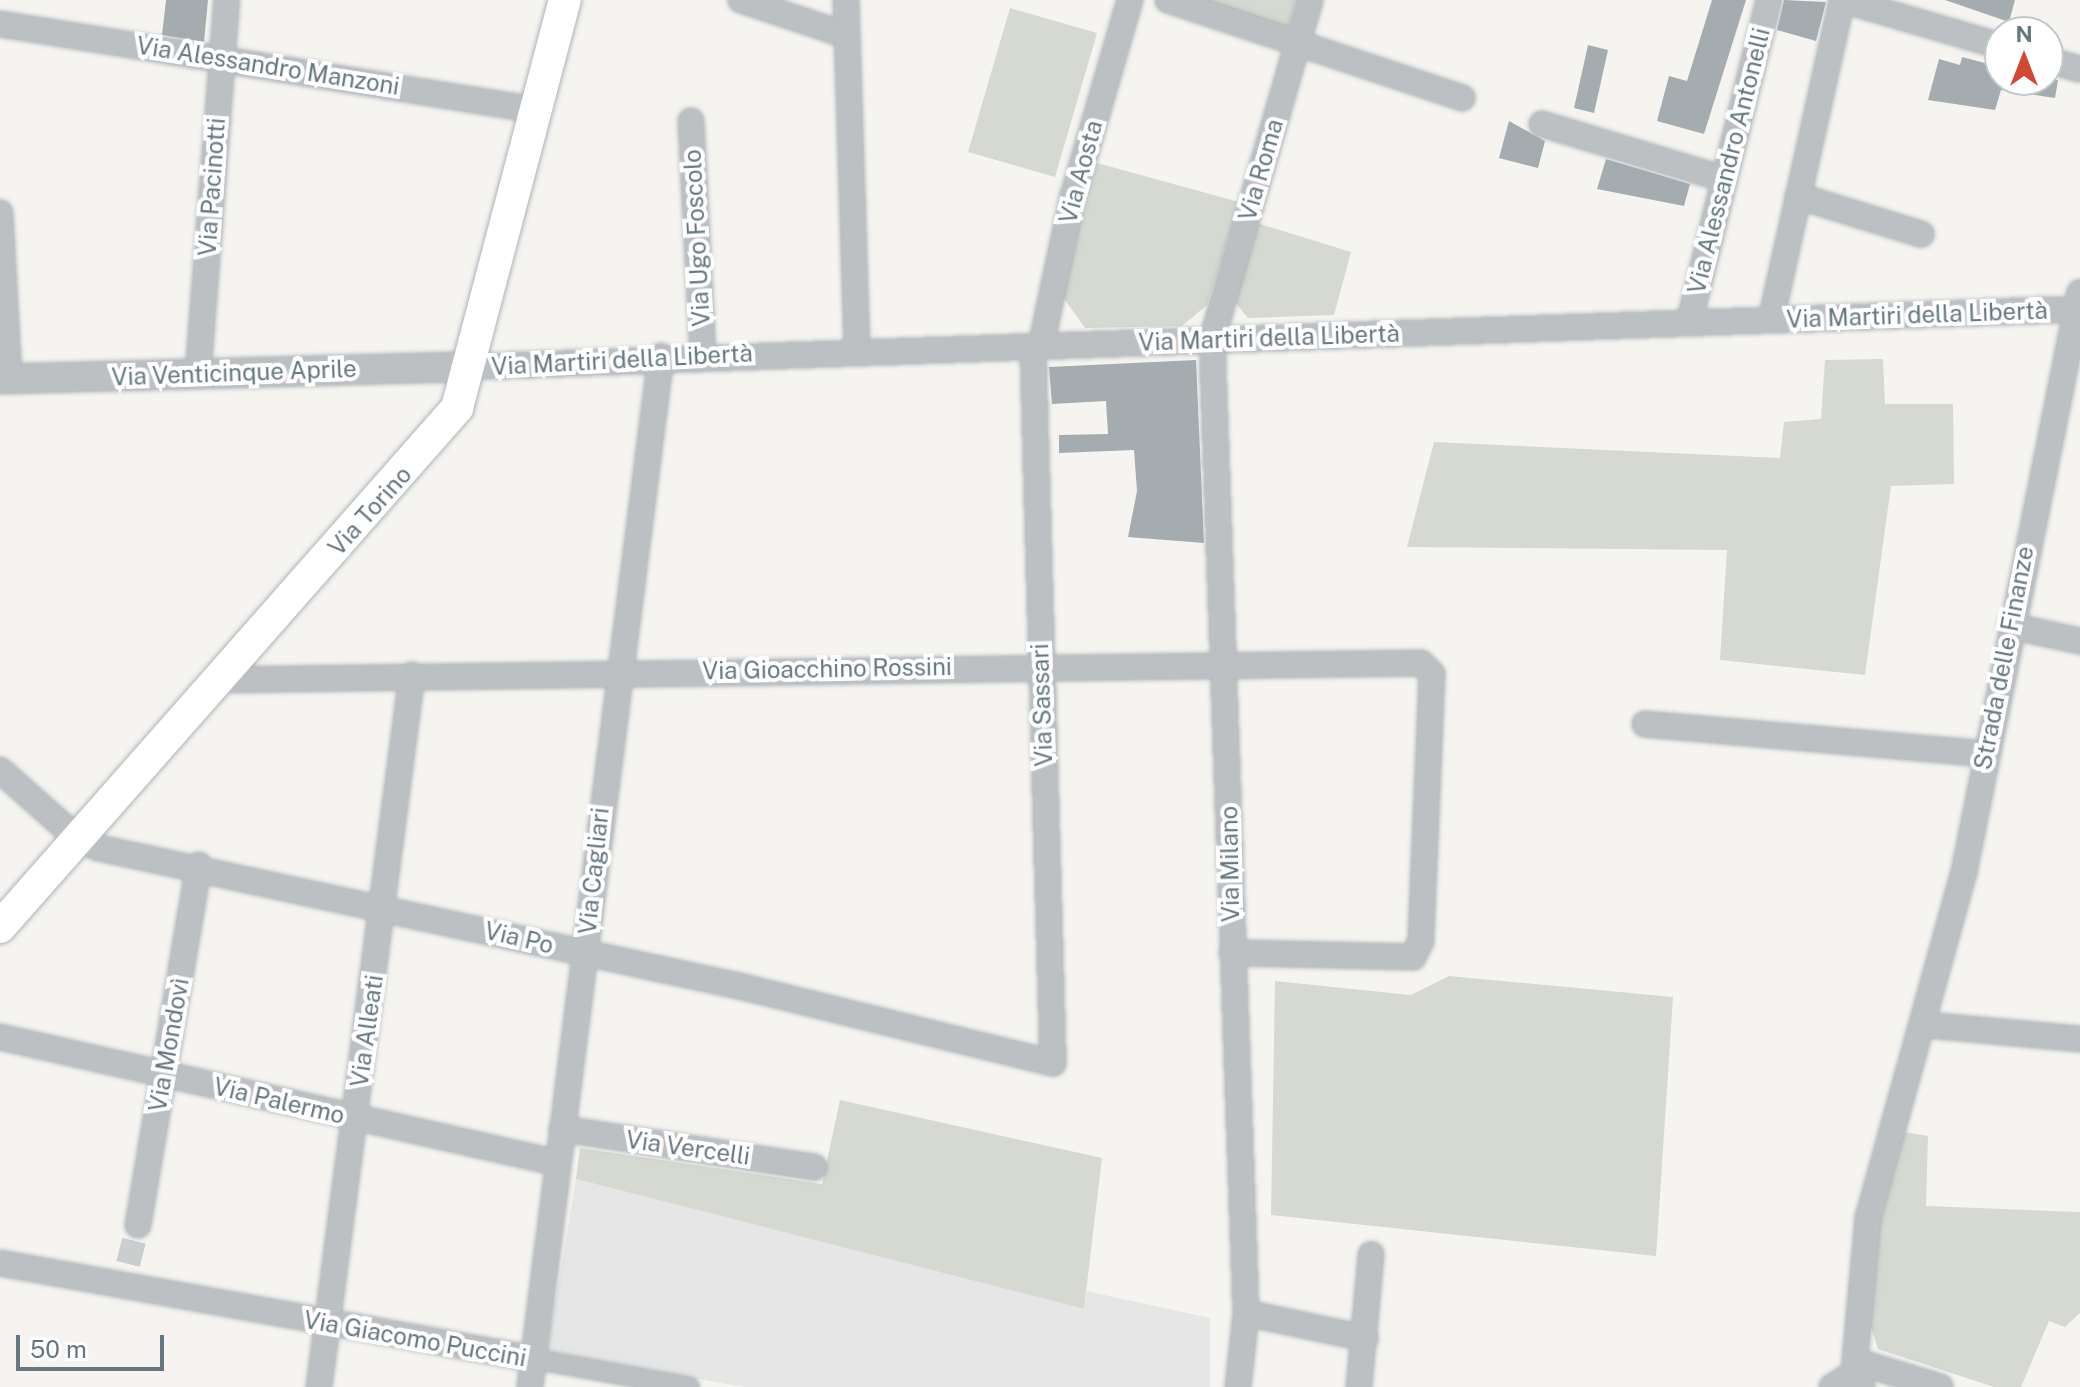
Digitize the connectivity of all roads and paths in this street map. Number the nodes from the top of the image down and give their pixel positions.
1 (227, 0) edge
2 (565, 0) edge
3 (741, 0) edge
4 (846, 0) edge
5 (1130, 0) edge
6 (1168, 0) edge
7 (1310, 0) edge
8 (1769, 0) edge
9 (1842, 0) edge
10 (0, 24) edge
11 (846, 35) junction
12 (1984, 41) edge
13 (1297, 46) junction
14 (222, 58) junction
15 (1462, 98) dead end
16 (536, 110) junction
17 (691, 121) dead end
18 (1542, 124) dead end
19 (1724, 179) junction
20 (1798, 196) junction
21 (0, 213) edge
22 (1921, 234) dead end
23 (2077, 303) edge
24 (1771, 320) junction
25 (1689, 323) junction
26 (1212, 340) junction
27 (1037, 346) junction
28 (857, 353) junction
29 (703, 354) junction
30 (661, 356) junction
31 (467, 367) junction
32 (198, 374) junction
33 (4, 379) edge
34 (2011, 626) junction
35 (2080, 641) edge
36 (1226, 662) junction
37 (1041, 665) junction
38 (617, 672) junction
39 (412, 675) junction
40 (217, 680) junction
41 (1645, 724) dead end
42 (1985, 754) junction
43 (0, 770) edge
44 (78, 839) junction
45 (199, 865) junction
46 (383, 906) junction
47 (0, 927) edge
48 (585, 953) junction
49 (1232, 953) junction
50 (1926, 1025) junction
51 (0, 1037) edge
52 (2080, 1039) edge
53 (1053, 1063) joint
54 (165, 1076) junction
55 (355, 1118) junction
56 (562, 1129) junction
57 (558, 1163) junction
58 (814, 1167) dead end
59 (138, 1225) tunnel mouth
60 (1371, 1255) dead end
61 (0, 1263) edge
62 (1246, 1313) junction
63 (327, 1324) junction
64 (1365, 1338) junction
65 (534, 1359) junction
66 (1858, 1373) edge
67 (319, 1387) edge
68 (530, 1387) edge
69 (689, 1387) edge
70 (1238, 1387) edge
71 (1359, 1387) edge
72 (1832, 1387) edge
73 (1940, 1387) edge

1 - 14 street, Via Pacinotti
2 - 16 main road, Via Torino
3 - 11 street
4 - 11 street
5 - 27 street, Via Aosta
6 - 13 street
7 - 13 street, Via Roma
8 - 19 street, Via Alessandro Antonelli
9 - 12 street
9 - 20 street
10 - 14 street, Via Alessandro Manzoni
11 - 28 street
13 - 15 street
13 - 26 street, Via Roma
14 - 16 street, Via Alessandro Manzoni
14 - 32 street, Via Pacinotti
16 - 31 main road, Via Torino
17 - 29 street, Via Ugo Foscolo
18 - 19 street
19 - 25 street, Via Alessandro Antonelli
20 - 22 street
20 - 24 street
21 - 33 street
23 - 24 street, Via Martiri della Libertà
23 - 34 street, Strada delle Finanze
24 - 25 street, Via Martiri della Libertà
25 - 26 street, Via Martiri della Libertà
26 - 27 street, Via Martiri della Libertà
26 - 36 street, Via Milano
27 - 28 street, Via Martiri della Libertà
27 - 37 street, Via Sassari
28 - 29 street, Via Martiri della Libertà
29 - 30 street, Via Martiri della Libertà
30 - 31 street, Via Martiri della Libertà
30 - 38 street, Via Cagliari
31 - 32 street, Via Venticinque Aprile
31 - 40 main road, Via Torino
32 - 33 street, Via Venticinque Aprile
34 - 35 street
34 - 42 street, Strada delle Finanze
36 - 37 street, Via Gioacchino Rossini
36 - 49 street, Via Milano
36 - 49 street, Via Gioacchino Rossini
37 - 38 street, Via Gioacchino Rossini
37 - 53 street, Via Sassari
38 - 39 street, Via Gioacchino Rossini
38 - 48 street, Via Cagliari
39 - 40 street, Via Gioacchino Rossini
39 - 46 street, Via Alleati
40 - 44 main road, Via Torino
41 - 42 street
42 - 50 street, Strada delle Finanze
43 - 44 street
44 - 45 street, Via Po
44 - 47 main road, Via Torino
45 - 46 street, Via Po
45 - 54 street, Via Mondovì
46 - 48 street, Via Po
46 - 55 street, Via Alleati
48 - 53 street, Via Po
48 - 56 street, Via Cagliari
49 - 62 street, Via Milano
50 - 52 street
50 - 66 street, Strada delle Finanze
51 - 54 street, Via Palermo
54 - 55 street, Via Palermo
54 - 59 street, Via Mondovì
55 - 57 street, Via Palermo
55 - 63 street, Via Alleati
56 - 57 street, Via Cagliari
56 - 58 street, Via Vercelli
57 - 65 street, Via Cagliari
60 - 64 street
61 - 63 street, Via Giacomo Puccini
62 - 64 street
62 - 70 street, Via Milano
63 - 65 street, Via Giacomo Puccini
63 - 67 street, Via Alleati
64 - 71 street
65 - 68 street, Via Cagliari
65 - 69 street, Via Giacomo Puccini
66 - 72 street
66 - 73 street

